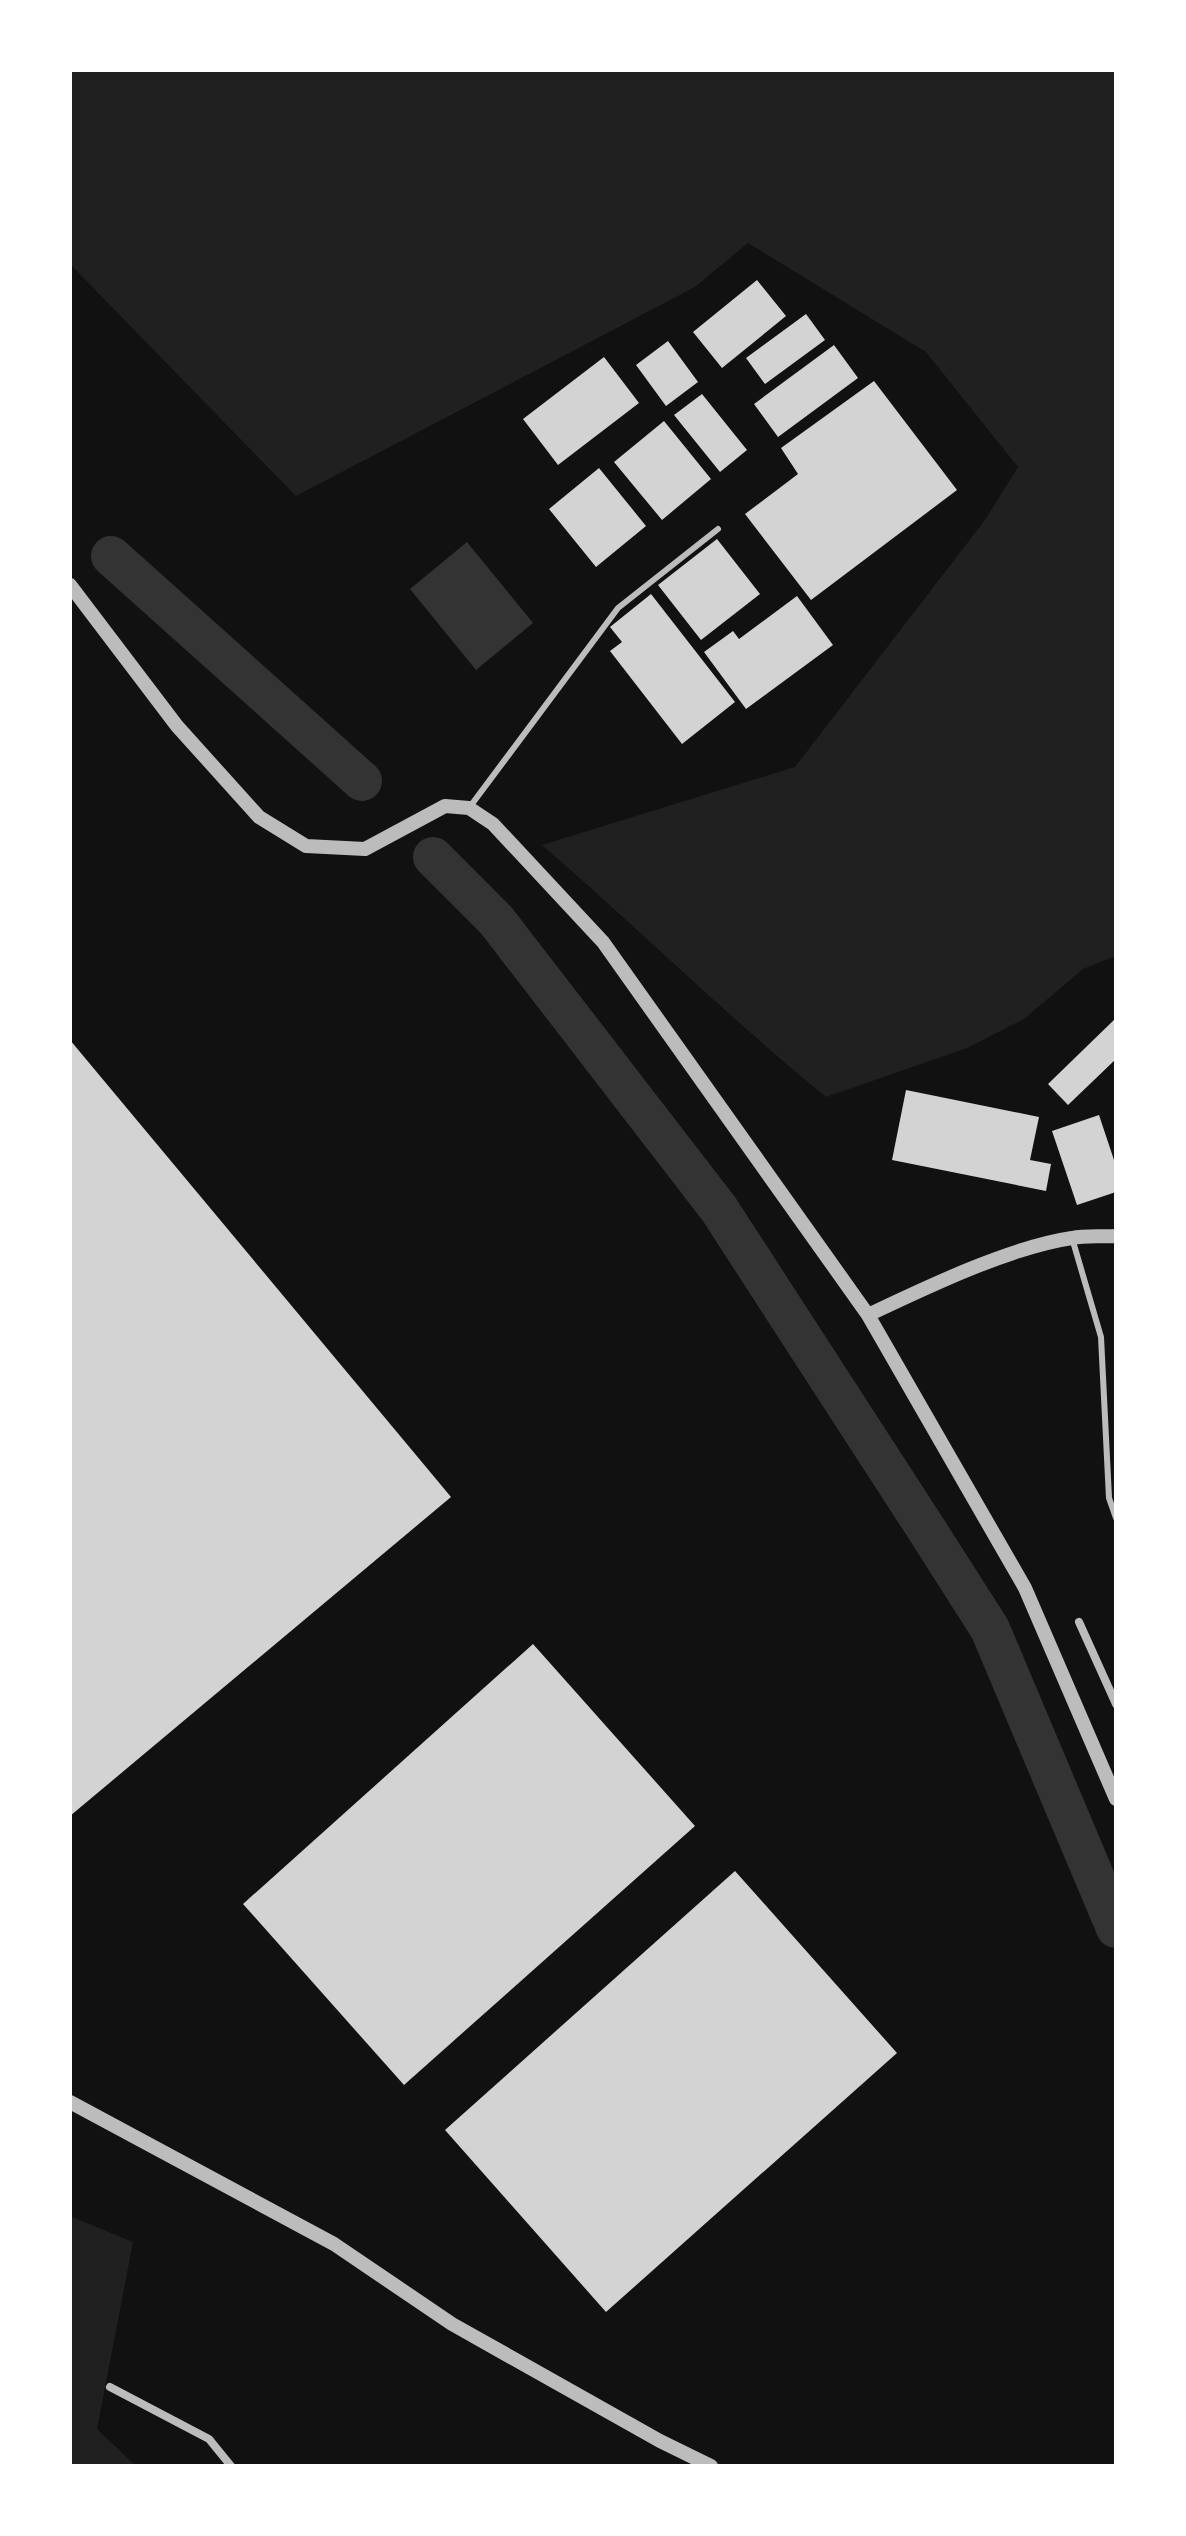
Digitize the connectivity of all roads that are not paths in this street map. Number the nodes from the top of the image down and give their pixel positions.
1 (718, 529) dead end
2 (70, 585) edge
3 (469, 808) junction
4 (1116, 1236) edge
5 (1072, 1238) junction
6 (868, 1315) junction
7 (1116, 1518) edge
8 (1079, 1622) dead end
9 (1116, 1704) edge
10 (1116, 1799) edge
11 (70, 2102) edge
12 (110, 2387) dead end
13 (231, 2466) edge
14 (711, 2466) edge

1 - 3 lane
2 - 3 street
3 - 6 street
4 - 5 street
5 - 6 street
5 - 7 lane
6 - 10 street
8 - 9 street
11 - 14 street
12 - 13 street

